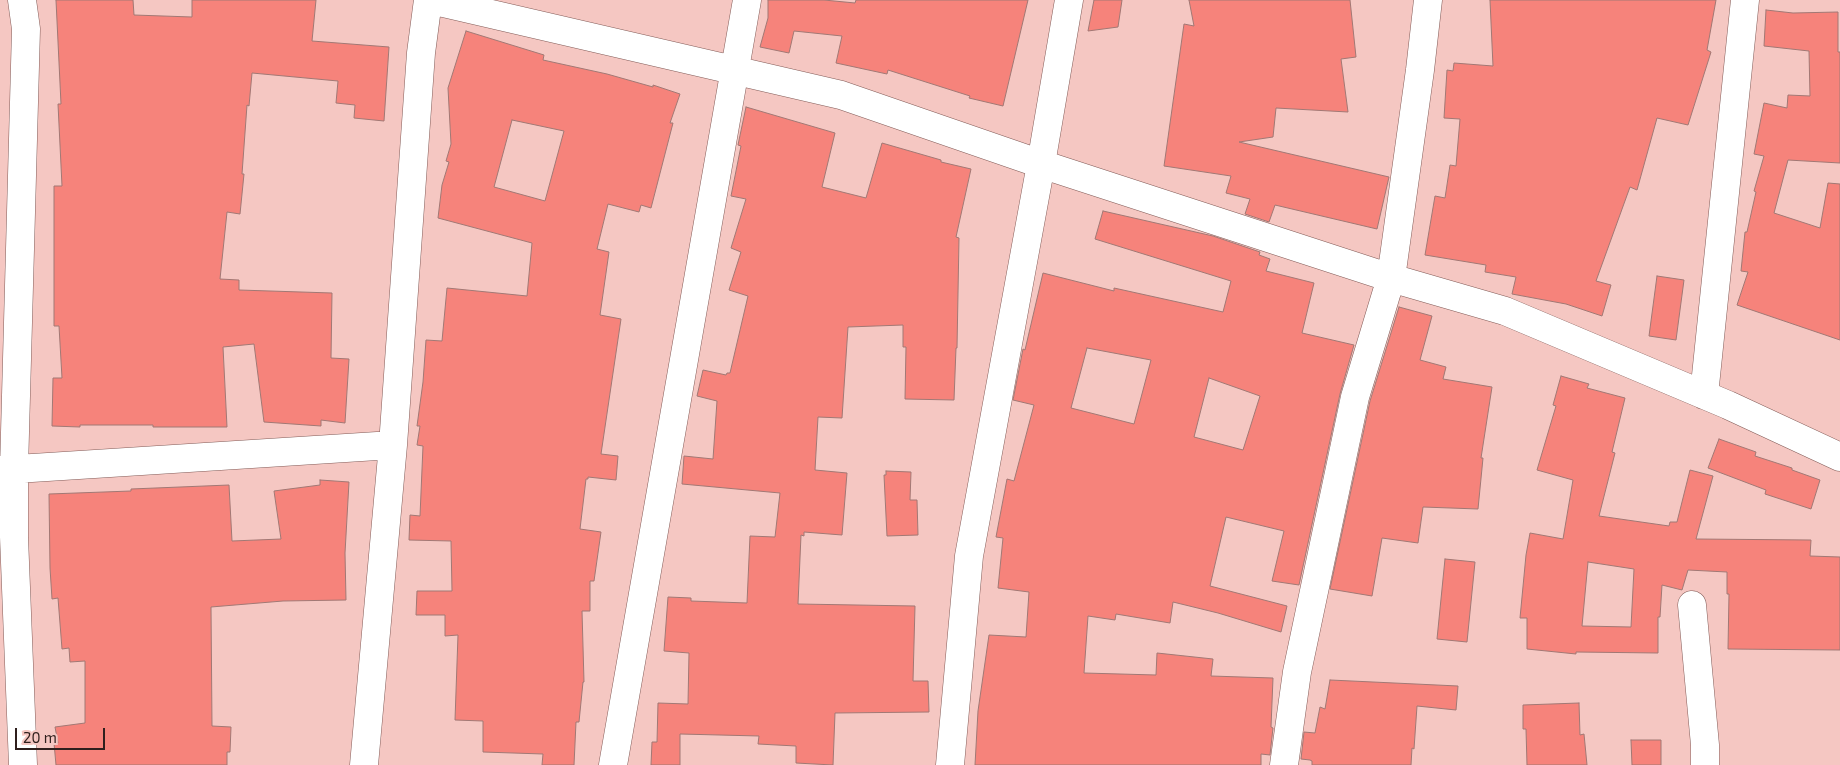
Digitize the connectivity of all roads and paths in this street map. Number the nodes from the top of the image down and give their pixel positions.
1 (22, 0) edge
2 (429, 0) edge
3 (747, 0) edge
4 (1069, 0) edge
5 (1428, 0) edge
6 (1745, 0) edge
7 (734, 70) junction
8 (1041, 164) junction
9 (1391, 278) junction
10 (1704, 396) junction
11 (393, 445) junction
12 (1840, 457) edge
13 (7, 469) edge
14 (1692, 605) dead end
15 (23, 765) edge
16 (364, 765) edge
17 (613, 765) edge
18 (950, 765) edge
19 (1284, 765) edge
20 (1705, 765) edge

1 - 13 street
2 - 7 street
2 - 11 street
3 - 7 street
4 - 8 street
5 - 9 street
6 - 10 street
7 - 8 street
7 - 17 street
8 - 9 street
8 - 18 street
9 - 10 street
9 - 19 street
10 - 12 street
11 - 13 street
11 - 16 street
13 - 15 street
14 - 20 street

